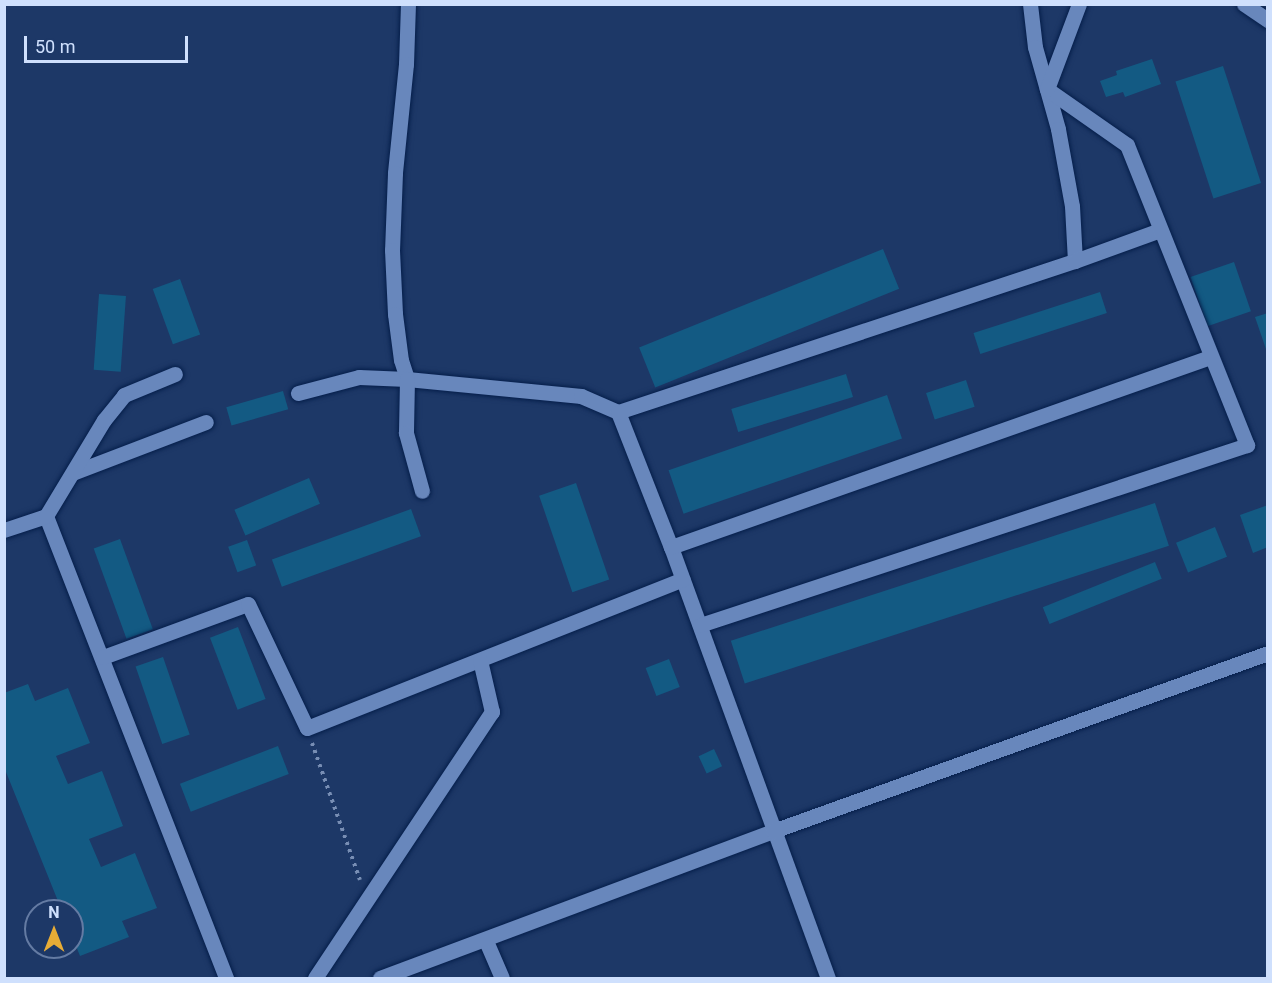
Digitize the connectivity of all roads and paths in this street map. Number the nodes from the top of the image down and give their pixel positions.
1 (408, 4) edge
2 (1030, 4) edge
3 (1079, 4) edge
4 (1244, 4) edge
5 (1268, 20) edge
6 (1047, 89) junction
7 (1160, 230) junction
8 (1076, 261) junction
9 (1210, 357) junction
10 (175, 374) dead end
11 (407, 379) junction
12 (298, 393) dead end
13 (618, 412) junction
14 (206, 422) dead end
15 (75, 472) junction
16 (422, 491) dead end
17 (46, 516) junction
18 (4, 530) edge
19 (671, 547) junction
20 (683, 579) junction
21 (700, 625) junction
22 (1268, 653) edge
23 (103, 657) junction
24 (480, 660) junction
25 (307, 728) junction
26 (773, 831) junction
27 (367, 900) junction
28 (486, 941) junction
29 (226, 978) edge
30 (315, 978) edge
31 (381, 978) edge
32 (502, 978) edge
33 (828, 978) edge

1 - 11 lane
2 - 6 lane
3 - 6 lane
4 - 5 lane
6 - 7 lane
6 - 8 lane
7 - 8 lane
7 - 9 lane
8 - 13 lane
9 - 19 lane
9 - 21 lane
10 - 15 lane
11 - 12 lane
11 - 13 lane
11 - 16 lane
13 - 19 lane
14 - 15 lane
15 - 17 lane
17 - 18 lane
17 - 23 lane
19 - 20 lane
20 - 21 lane
20 - 24 lane
21 - 26 lane
22 - 26 lane
23 - 25 lane
23 - 29 lane
24 - 25 lane
24 - 27 lane
25 - 27 path
26 - 28 lane
26 - 33 lane
27 - 30 lane
28 - 31 lane
28 - 32 lane

